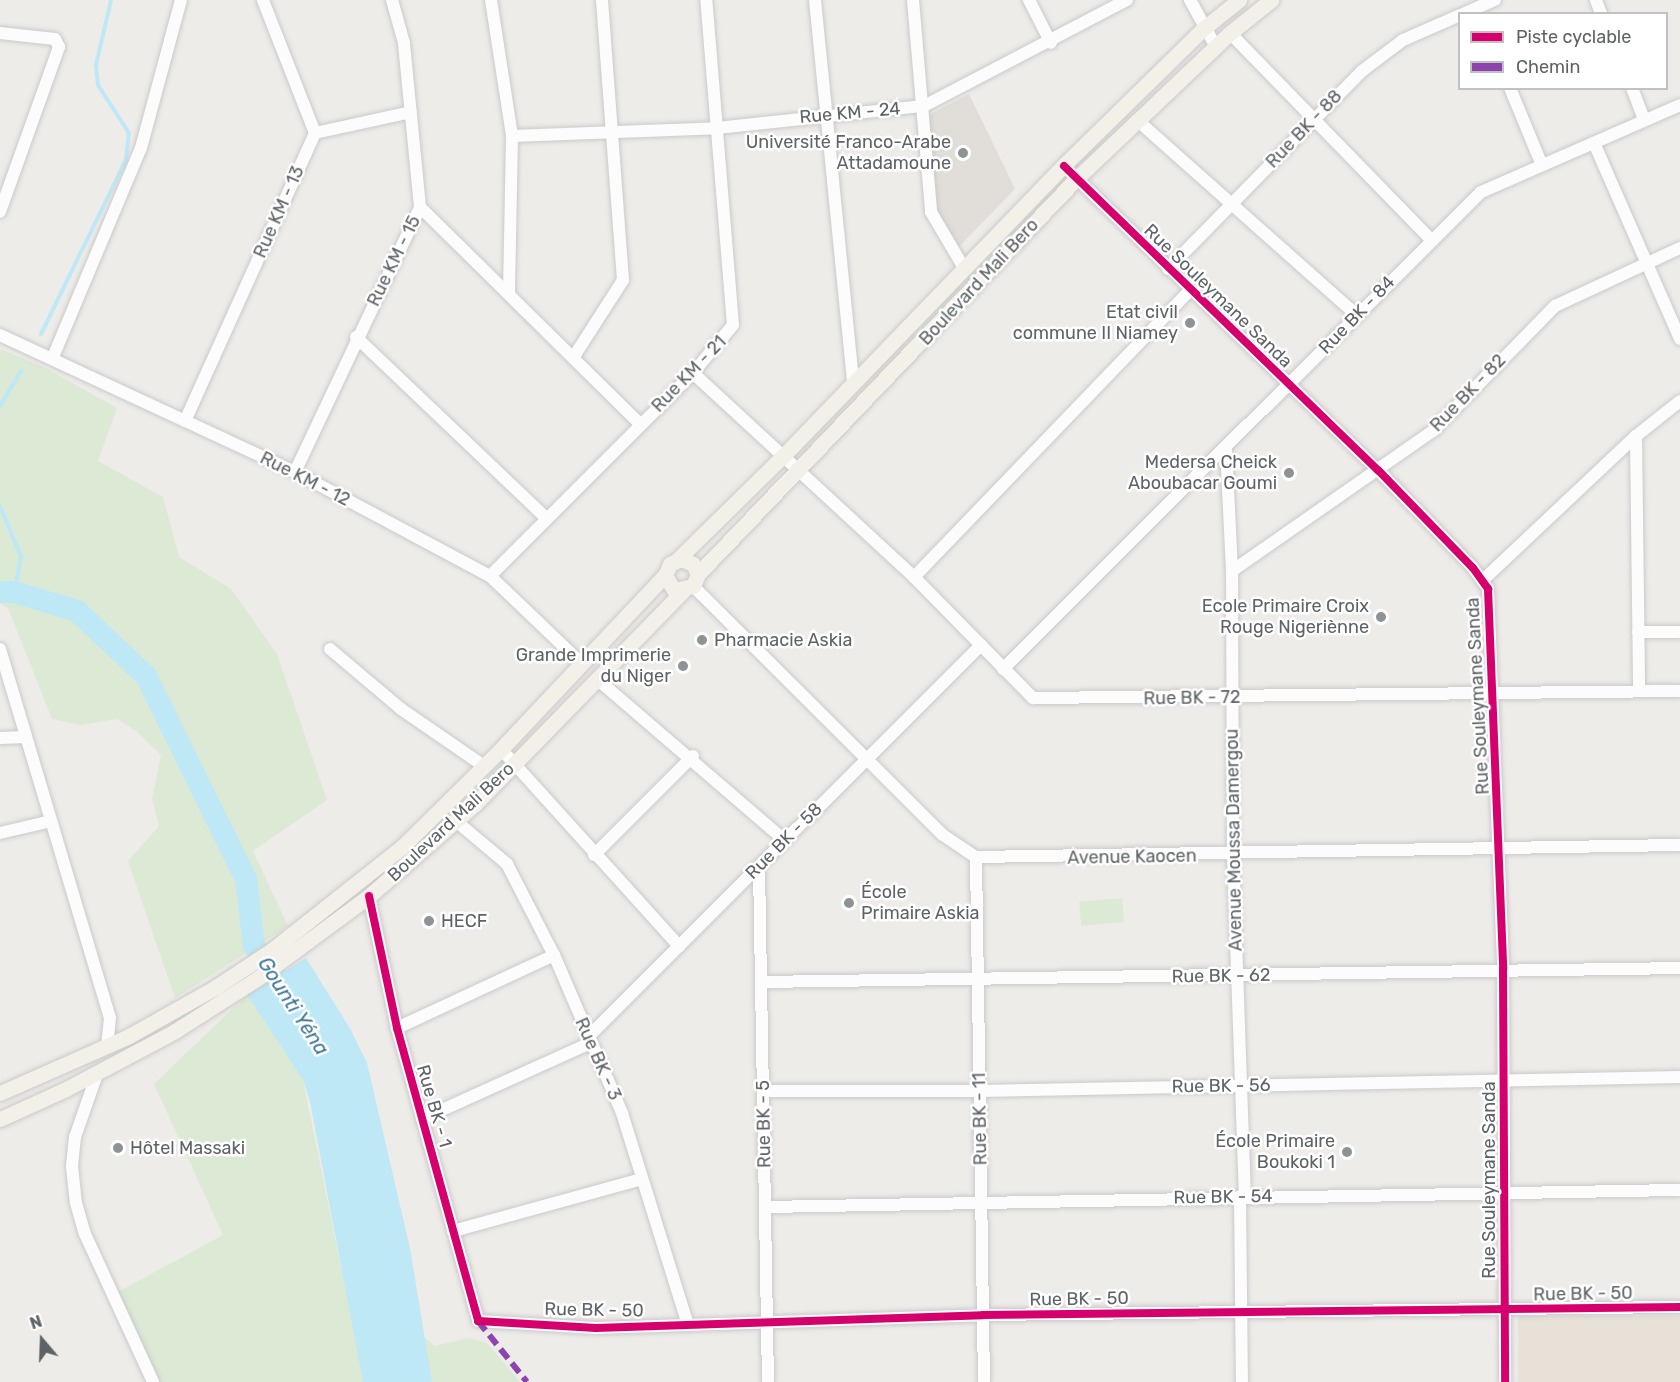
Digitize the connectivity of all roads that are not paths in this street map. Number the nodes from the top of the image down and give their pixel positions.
1 (181, 0) edge
2 (263, 0) edge
3 (392, 0) edge
4 (491, 0) edge
5 (602, 0) edge
6 (706, 0) edge
7 (815, 0) edge
8 (913, 0) edge
9 (1029, 0) edge
10 (1127, 0) edge
11 (1190, 0) edge
12 (1239, 0) edge
13 (1271, 0) edge
14 (1495, 0) edge
15 (1475, 7) edge
16 (1458, 15) edge
17 (1204, 28) junction
18 (0, 33) edge
19 (1230, 33) junction
20 (1051, 43) junction
21 (1216, 47) junction
22 (1511, 90) edge
23 (1633, 90) edge
24 (1680, 105) edge
25 (924, 106) junction
26 (411, 112) junction
27 (825, 115) junction
28 (1314, 118) junction
29 (1137, 120) junction
30 (1644, 120) junction
31 (717, 128) junction
32 (615, 130) junction
33 (315, 133) junction
34 (512, 136) junction
35 (1594, 142) junction
36 (1541, 163) junction
37 (1064, 166) junction
38 (6, 177) edge
39 (1076, 179) junction
40 (1230, 206) junction
41 (420, 207) junction
42 (0, 212) edge
43 (1431, 240) junction
44 (1680, 248) edge
45 (1647, 262) junction
46 (964, 268) junction
47 (1168, 269) junction
48 (1189, 291) junction
49 (508, 292) junction
50 (924, 312) junction
51 (1356, 315) junction
52 (938, 325) junction
53 (0, 335) edge
54 (356, 337) junction
55 (899, 338) junction
56 (1680, 339) edge
57 (915, 349) junction
58 (53, 357) junction
59 (573, 358) junction
60 (693, 373) junction
61 (853, 384) junction
62 (1289, 386) junction
63 (1680, 401) edge
64 (185, 421) junction
65 (640, 424) junction
66 (1636, 436) junction
67 (1226, 448) junction
68 (783, 456) junction
69 (799, 469) junction
70 (1379, 471) junction
71 (295, 472) junction
72 (546, 518) junction
73 (677, 560) junction
74 (1232, 571) junction
75 (665, 575) junction
76 (490, 576) junction
77 (914, 577) junction
78 (1483, 580) junction
79 (691, 584) junction
80 (1638, 632) junction
81 (1680, 632) edge
82 (981, 645) junction
83 (0, 649) edge
84 (330, 649) dead end
85 (582, 664) junction
86 (1003, 669) junction
87 (597, 679) junction
88 (1639, 691) junction
89 (1680, 691) edge
90 (1495, 694) junction
91 (1232, 698) junction
92 (0, 738) edge
93 (26, 738) junction
94 (501, 749) junction
95 (691, 758) junction
96 (866, 759) junction
97 (517, 762) junction
98 (484, 766) junction
99 (51, 820) junction
100 (456, 821) junction
101 (0, 833) edge
102 (784, 840) junction
103 (1680, 845) edge
104 (1500, 849) junction
105 (594, 855) junction
106 (1233, 855) junction
107 (976, 857) junction
108 (759, 867) junction
109 (369, 896) junction
110 (679, 946) junction
111 (276, 956) junction
112 (554, 956) junction
113 (1680, 968) edge
114 (1503, 969) junction
115 (253, 972) junction
116 (1237, 976) junction
117 (979, 978) junction
118 (761, 982) junction
119 (110, 1018) junction
120 (397, 1028) junction
121 (129, 1036) junction
122 (589, 1040) junction
123 (108, 1047) junction
124 (97, 1074) junction
125 (1680, 1077) edge
126 (1504, 1078) junction
127 (1241, 1086) junction
128 (763, 1091) junction
129 (979, 1091) junction
130 (0, 1093) edge
131 (0, 1119) edge
132 (423, 1119) junction
133 (642, 1179) junction
134 (1680, 1190) edge
135 (1503, 1192) junction
136 (1243, 1196) junction
137 (981, 1204) junction
138 (766, 1207) junction
139 (453, 1231) junction
140 (1680, 1307) edge
141 (1242, 1311) junction
142 (1504, 1311) junction
143 (983, 1315) junction
144 (478, 1321) joint
145 (767, 1323) junction
146 (688, 1325) junction
147 (153, 1382) edge
148 (768, 1382) edge
149 (984, 1382) edge
150 (1242, 1382) edge
151 (1505, 1382) edge

1 - 58 street
2 - 33 street
3 - 26 street, Rue KM - 15
4 - 34 street
5 - 32 street
6 - 31 street, Rue KM - 21
7 - 27 street
8 - 25 street
9 - 20 street
10 - 20 street, Rue KM - 24
11 - 17 street
12 - 17 main road, Boulevard Mali Bero
13 - 19 main road, Boulevard Mali Bero
14 - 15 street, Rue BK - 88
16 - 28 street, Rue BK - 88
17 - 21 street
17 - 37 main road, Boulevard Mali Bero
18 - 38 street
19 - 21 main road, Boulevard Mali Bero
19 - 28 street
20 - 25 street, Rue KM - 24
21 - 29 main road, Boulevard Mali Bero
22 - 36 street
23 - 30 street
24 - 30 street, Rue BK - 84
25 - 27 street, Rue KM - 24
25 - 46 street
26 - 33 street
26 - 41 street, Rue KM - 15
27 - 31 street, Rue KM - 24
27 - 61 street
28 - 40 street, Rue BK - 88
28 - 43 street
29 - 39 main road, Boulevard Mali Bero
29 - 40 street
30 - 35 street, Rue BK - 84
31 - 32 street, Rue KM - 24
31 - 60 street, Rue KM - 21
32 - 34 street, Rue KM - 24
32 - 59 street
33 - 64 street, Rue KM - 13
34 - 49 street
35 - 36 street, Rue BK - 84
35 - 45 street
36 - 43 street, Rue BK - 84
37 - 39 street, Rue Souleymane Sanda
37 - 46 main road, Boulevard Mali Bero
38 - 42 street
39 - 47 street, Rue Souleymane Sanda
39 - 52 main road, Boulevard Mali Bero
40 - 47 street, Rue BK - 88
40 - 51 street
41 - 49 street
41 - 54 street, Rue KM - 15
43 - 51 street, Rue BK - 84
44 - 45 street, Rue BK - 82
45 - 56 street
45 - 70 street, Rue BK - 82
46 - 50 main road, Boulevard Mali Bero
47 - 48 street, Rue Souleymane Sanda
48 - 62 street, Rue Souleymane Sanda
48 - 77 street
49 - 59 street
50 - 52 main road
50 - 55 main road, Boulevard Mali Bero
51 - 62 street, Rue BK - 84
52 - 57 main road, Boulevard Mali Bero
53 - 58 street, Rue KM - 12
54 - 71 street, Rue KM - 15
54 - 72 street
55 - 57 main road
55 - 61 main road, Boulevard Mali Bero
57 - 69 main road, Boulevard Mali Bero
58 - 64 street, Rue KM - 12
59 - 65 street
60 - 65 street, Rue KM - 21
60 - 68 street, Rue BK - 72
61 - 68 main road, Boulevard Mali Bero
62 - 67 street, Rue BK - 84
62 - 70 street, Rue Souleymane Sanda
63 - 66 street
64 - 71 street, Rue KM - 12
65 - 72 street, Rue KM - 21
66 - 78 street
66 - 80 street
67 - 74 street, Avenue Moussa Damergou
67 - 86 street, Rue BK - 84
68 - 69 street, Rue BK - 72
68 - 73 main road, Boulevard Mali Bero
69 - 77 street, Rue BK - 72
69 - 79 main road, Boulevard Mali Bero
70 - 74 street, Rue BK - 82
70 - 78 street, Rue Souleymane Sanda
71 - 76 street, Rue KM - 12
72 - 76 street, Rue KM - 21
73 - 75 main road
73 - 79 main road
74 - 91 street, Avenue Moussa Damergou
75 - 79 main road
75 - 85 main road, Boulevard Mali Bero
76 - 85 street, Rue KM - 12
77 - 82 street, Rue BK - 72
78 - 90 street, Rue Souleymane Sanda
79 - 87 main road, Boulevard Mali Bero
79 - 96 street
80 - 81 street
80 - 88 street
82 - 86 street, Rue BK - 72
82 - 96 street, Rue BK - 58
83 - 93 street
84 - 98 street
85 - 94 main road, Boulevard Mali Bero
86 - 91 street, Rue BK - 72
87 - 95 street
87 - 97 main road, Boulevard Mali Bero
88 - 89 street, Rue BK - 72
88 - 90 street, Rue BK - 72
90 - 91 street, Rue BK - 72
90 - 104 street, Rue Souleymane Sanda
91 - 106 street, Avenue Moussa Damergou
92 - 93 street
93 - 99 street
94 - 97 street
94 - 98 main road, Boulevard Mali Bero
95 - 102 street
95 - 105 street
96 - 102 street, Rue BK - 58
96 - 107 street
97 - 100 main road, Boulevard Mali Bero
97 - 105 street
98 - 111 main road, Boulevard Mali Bero
99 - 101 street
99 - 119 street
100 - 109 main road, Boulevard Mali Bero
100 - 112 street, Rue BK - 3
102 - 108 street, Rue BK - 58
103 - 104 street, Avenue Kaocen
104 - 106 street, Avenue Kaocen
104 - 114 street, Rue Souleymane Sanda
105 - 110 street
106 - 107 street, Avenue Kaocen
106 - 116 street, Avenue Moussa Damergou
107 - 117 street, Rue BK - 11
108 - 110 street, Rue BK - 58
108 - 118 street, Rue BK - 5
109 - 111 main road, Boulevard Mali Bero
109 - 120 street, Rue BK - 1
110 - 122 street, Rue BK - 58
111 - 115 main road, Boulevard Mali Bero
112 - 120 street
112 - 122 street, Rue BK - 3
113 - 114 street, Rue BK - 62
114 - 116 street, Rue BK - 62
114 - 126 street, Rue Souleymane Sanda
115 - 121 main road, Boulevard Mali Bero
115 - 124 main road, Boulevard Mali Bero
116 - 117 street, Rue BK - 62
116 - 127 street, Avenue Moussa Damergou
117 - 118 street, Rue BK - 62
117 - 129 street, Rue BK - 11
118 - 128 street, Rue BK - 5
119 - 121 street
119 - 123 street
120 - 132 street, Rue BK - 1
121 - 123 main road, Boulevard Mali Bero
122 - 132 street, Rue BK - 58
122 - 133 street, Rue BK - 3
123 - 130 main road, Boulevard Mali Bero
124 - 131 main road, Boulevard Mali Bero
124 - 147 street
125 - 126 street, Rue BK - 56
126 - 127 street, Rue BK - 56
126 - 135 street, Rue Souleymane Sanda
127 - 129 street, Rue BK - 56
127 - 136 street, Avenue Moussa Damergou
128 - 129 street, Rue BK - 56
128 - 138 street, Rue BK - 5
129 - 137 street, Rue BK - 11
132 - 139 street, Rue BK - 1
133 - 139 street
133 - 146 street, Rue BK - 3
134 - 135 street, Rue BK - 54
135 - 136 street, Rue BK - 54
135 - 142 street, Rue Souleymane Sanda
136 - 137 street, Rue BK - 54
136 - 141 street, Avenue Moussa Damergou
137 - 138 street, Rue BK - 54
137 - 143 street, Rue BK - 11
138 - 145 street, Rue BK - 5
139 - 144 street, Rue BK - 1
140 - 142 street, Rue BK - 50
141 - 142 street, Rue BK - 50
141 - 143 street, Rue BK - 50
141 - 150 street, Avenue Moussa Damergou
142 - 151 street, Rue Souleymane Sanda
143 - 145 street, Rue BK - 50
143 - 149 street, Rue BK - 11
144 - 146 street, Rue BK - 50
145 - 146 street, Rue BK - 50
145 - 148 street, Rue BK - 5

